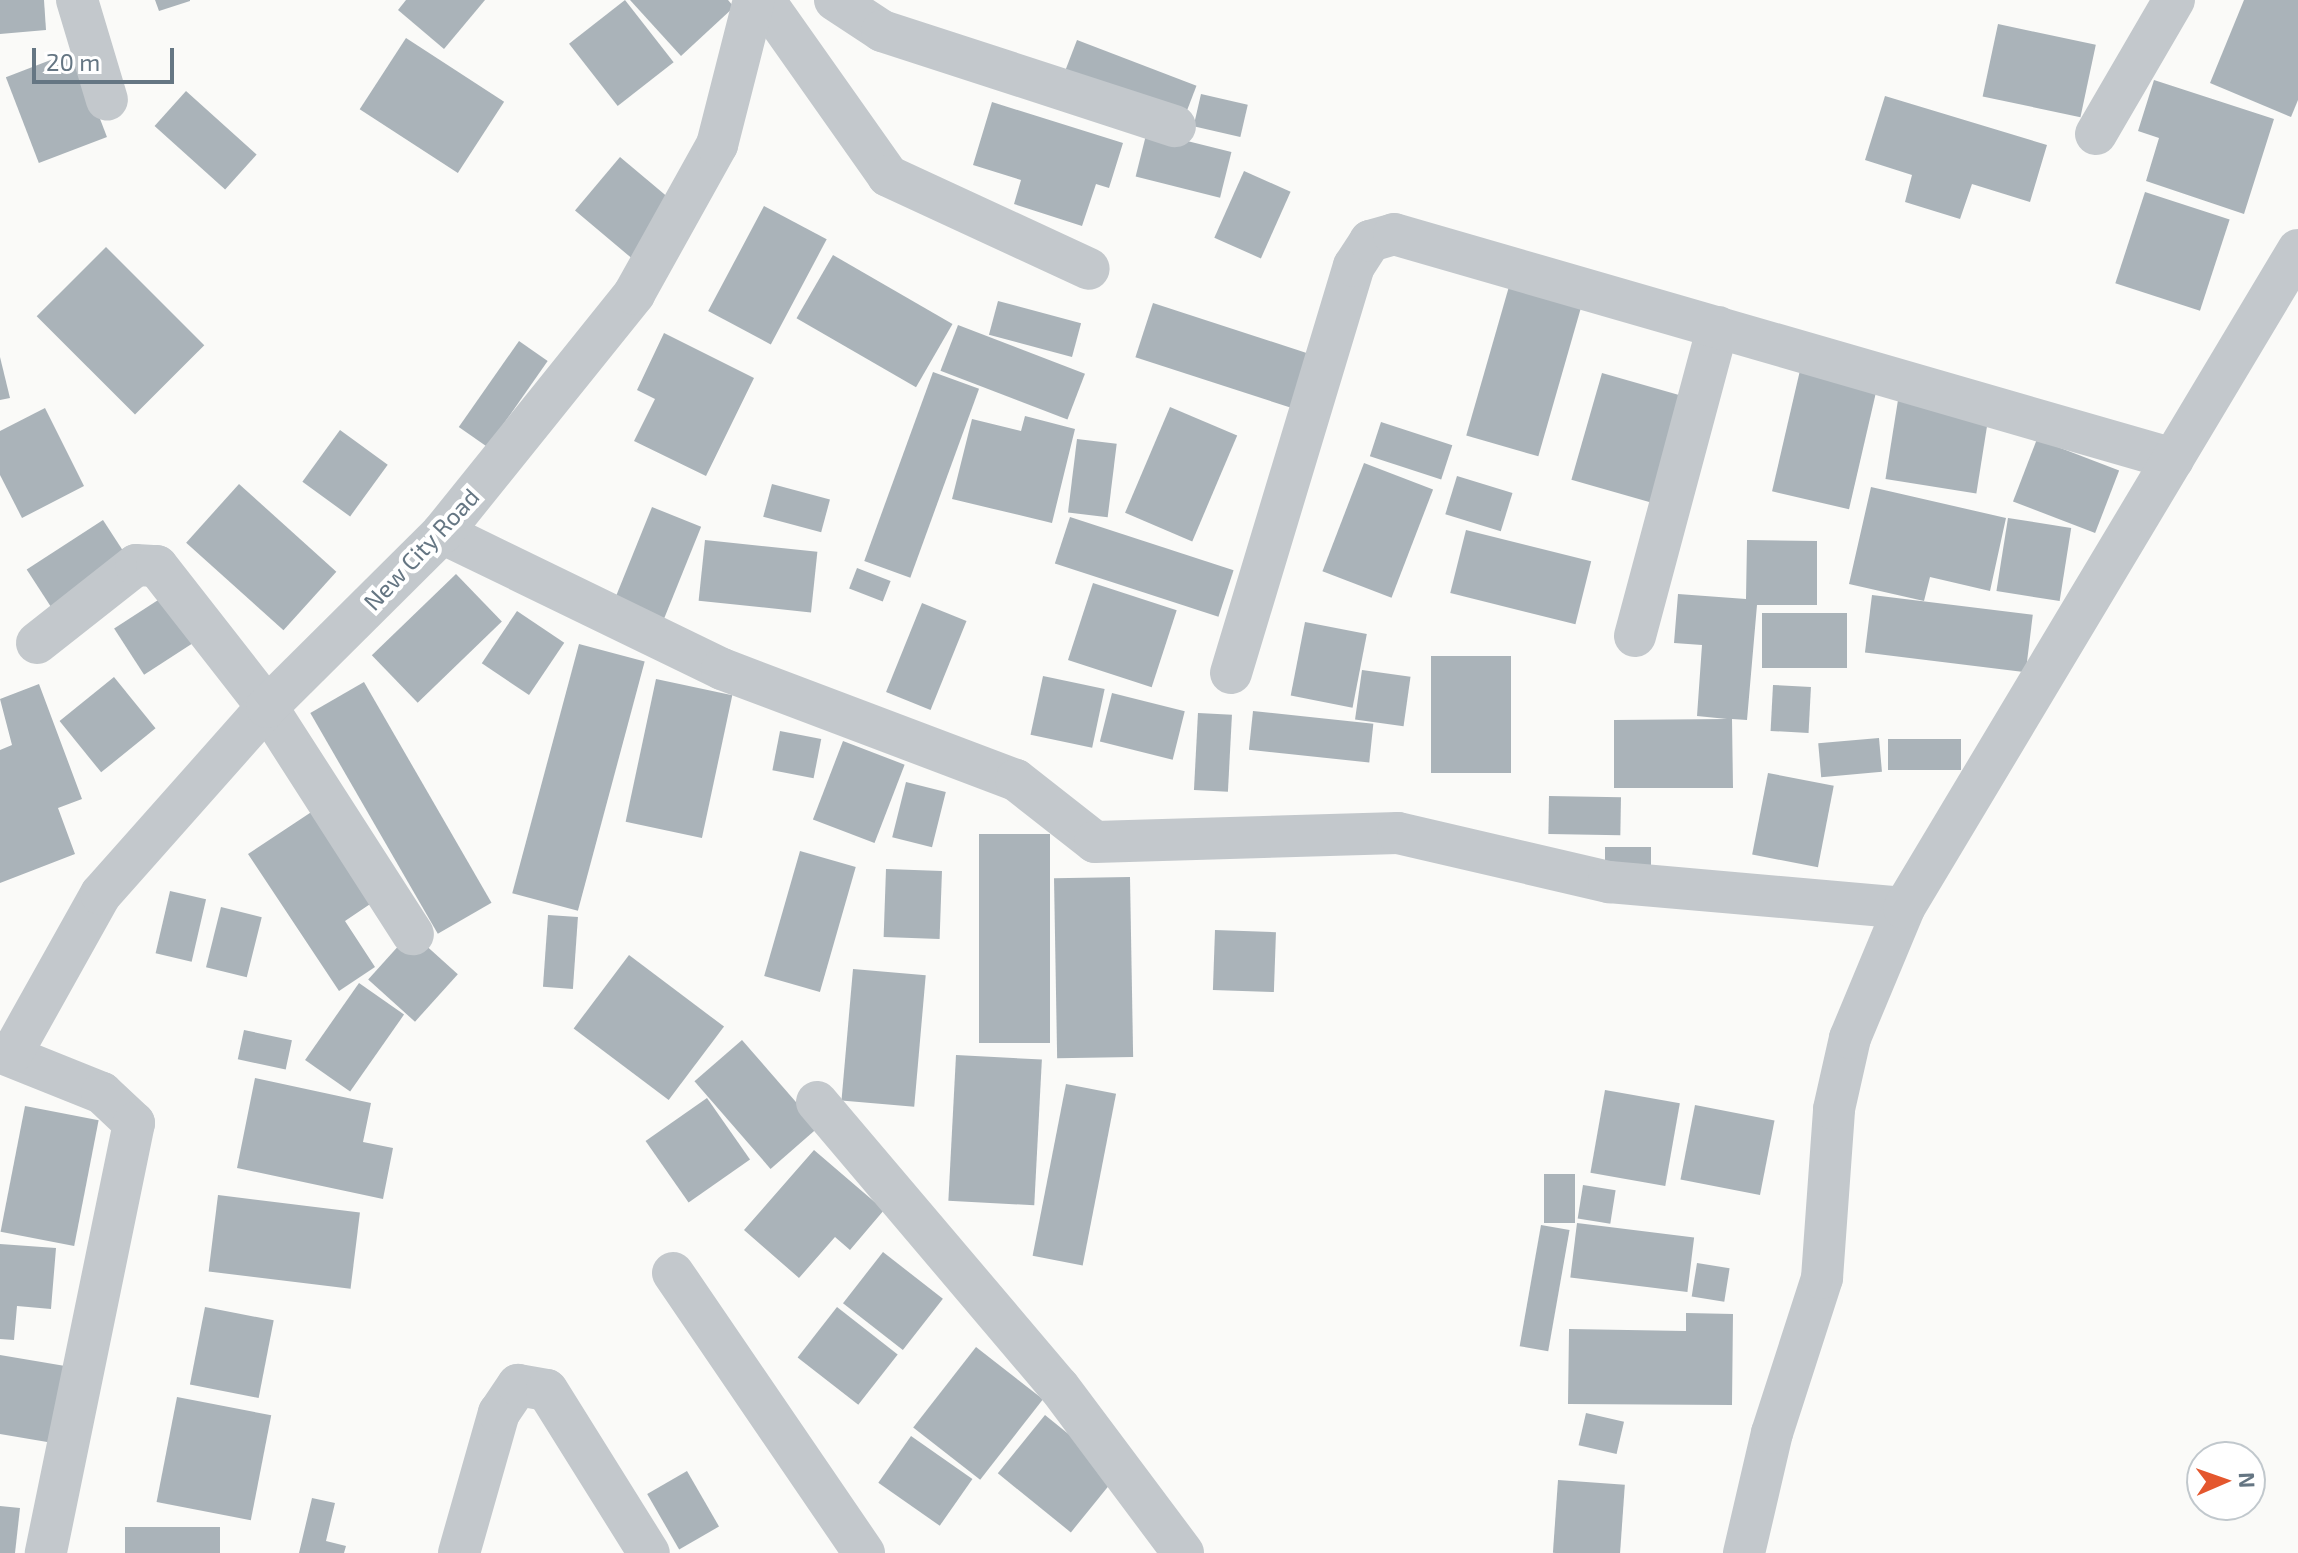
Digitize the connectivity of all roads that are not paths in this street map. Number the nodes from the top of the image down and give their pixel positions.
1 (77, 0) edge
2 (754, 0) edge
3 (764, 0) edge
4 (835, 0) edge
5 (2174, 0) edge
6 (107, 100) dead end
7 (1175, 126) dead end
8 (2096, 134) dead end
9 (2298, 250) edge
10 (1089, 269) dead end
11 (1718, 327) junction
12 (2173, 459) junction
13 (442, 533) junction
14 (1635, 636) dead end
15 (37, 643) dead end
16 (1231, 673) dead end
17 (267, 707) junction
18 (1904, 908) junction
19 (413, 934) dead end
20 (6, 1053) edge
21 (817, 1102) dead end
22 (673, 1273) dead end
23 (46, 1553) edge
24 (459, 1553) edge
25 (649, 1553) edge
26 (864, 1553) edge
27 (1183, 1553) edge
28 (1744, 1553) edge

1 - 6 street
2 - 13 street, New City Road
3 - 10 street
4 - 7 street
5 - 8 street
9 - 12 street
11 - 12 street
11 - 14 street
11 - 16 street
12 - 18 street
13 - 17 street, New City Road
13 - 18 street
15 - 17 street
17 - 19 street
17 - 20 street, New City Road
18 - 28 street
20 - 23 street
21 - 27 street
22 - 26 street
24 - 25 street

